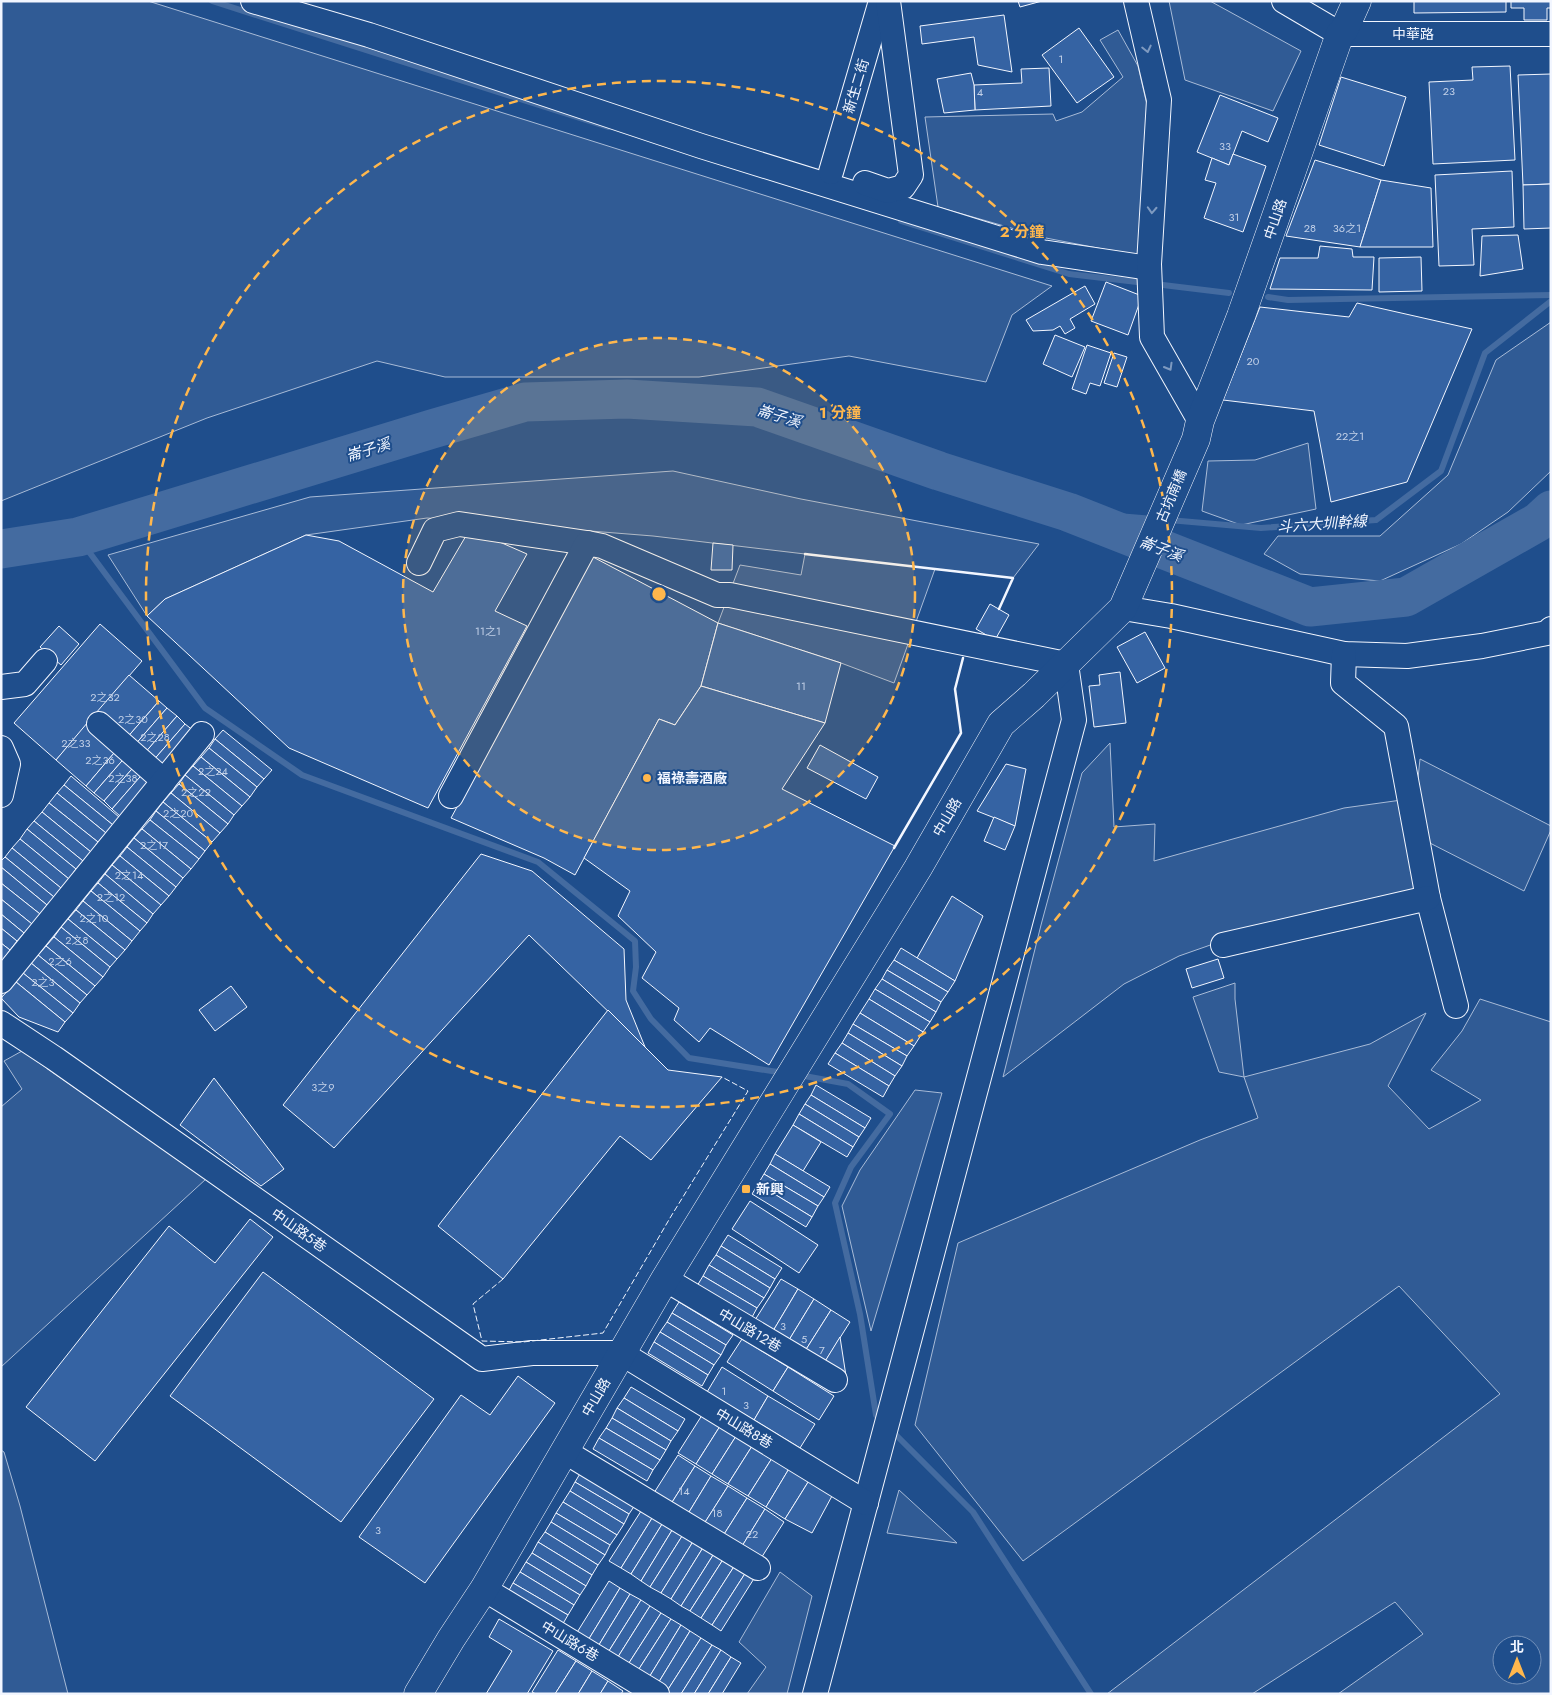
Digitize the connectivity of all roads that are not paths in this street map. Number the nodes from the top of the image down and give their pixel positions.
1 (253, 1) edge
2 (309, 1) edge
3 (882, 1) edge
4 (888, 1) edge
5 (1136, 1) edge
6 (1284, 1) edge
7 (1357, 1) edge
8 (1340, 34) junction
9 (1551, 34) edge
10 (831, 172) junction
11 (1149, 268) junction
12 (1198, 430) junction
13 (587, 543) junction
14 (419, 563) dead end
15 (1123, 608) junction
16 (1551, 630) edge
17 (1344, 654) junction
18 (45, 661) dead end
19 (1066, 664) junction
20 (1, 687) edge
21 (99, 724) dead end
22 (202, 734) dead end
23 (1, 748) edge
24 (164, 781) junction
25 (1, 795) edge
26 (451, 796) dead end
27 (1428, 898) junction
28 (1223, 945) dead end
29 (1, 981) edge
30 (1456, 1006) dead end
31 (1, 1023) edge
32 (665, 1279) junction
33 (621, 1353) junction
34 (835, 1380) dead end
35 (564, 1450) junction
36 (866, 1503) junction
37 (758, 1568) dead end
38 (484, 1589) junction
39 (633, 1688) edge
40 (418, 1694) edge
41 (656, 1694) edge
42 (815, 1694) edge

1 - 11 street
2 - 10 street
3 - 10 street, 新生二街
4 - 10 street
5 -> 11 street
6 - 8 street
7 - 8 main road, 中山路
8 - 9 street, 中華路
8 - 12 main road, 中山路
11 -> 12 street
12 - 15 main road, 古坑南橋
13 - 14 street
13 - 19 street
13 - 26 street
15 - 17 street
15 - 19 main road, 中山路
16 - 17 street
17 - 27 street
18 - 20 street
19 - 32 main road, 中山路
19 - 36 street
21 - 24 street
22 - 24 street
23 - 25 street
24 - 29 street
27 - 28 street
27 - 30 street
31 - 33 street, 中山路5巷
32 - 33 main road, 中山路
32 - 34 street, 中山路12巷
33 - 35 main road, 中山路
33 - 36 street, 中山路8巷
35 - 37 street
35 - 38 main road, 中山路
36 - 42 street
38 - 39 street, 中山路6巷
38 - 40 main road, 中山路
39 - 41 street, 中山路6巷

